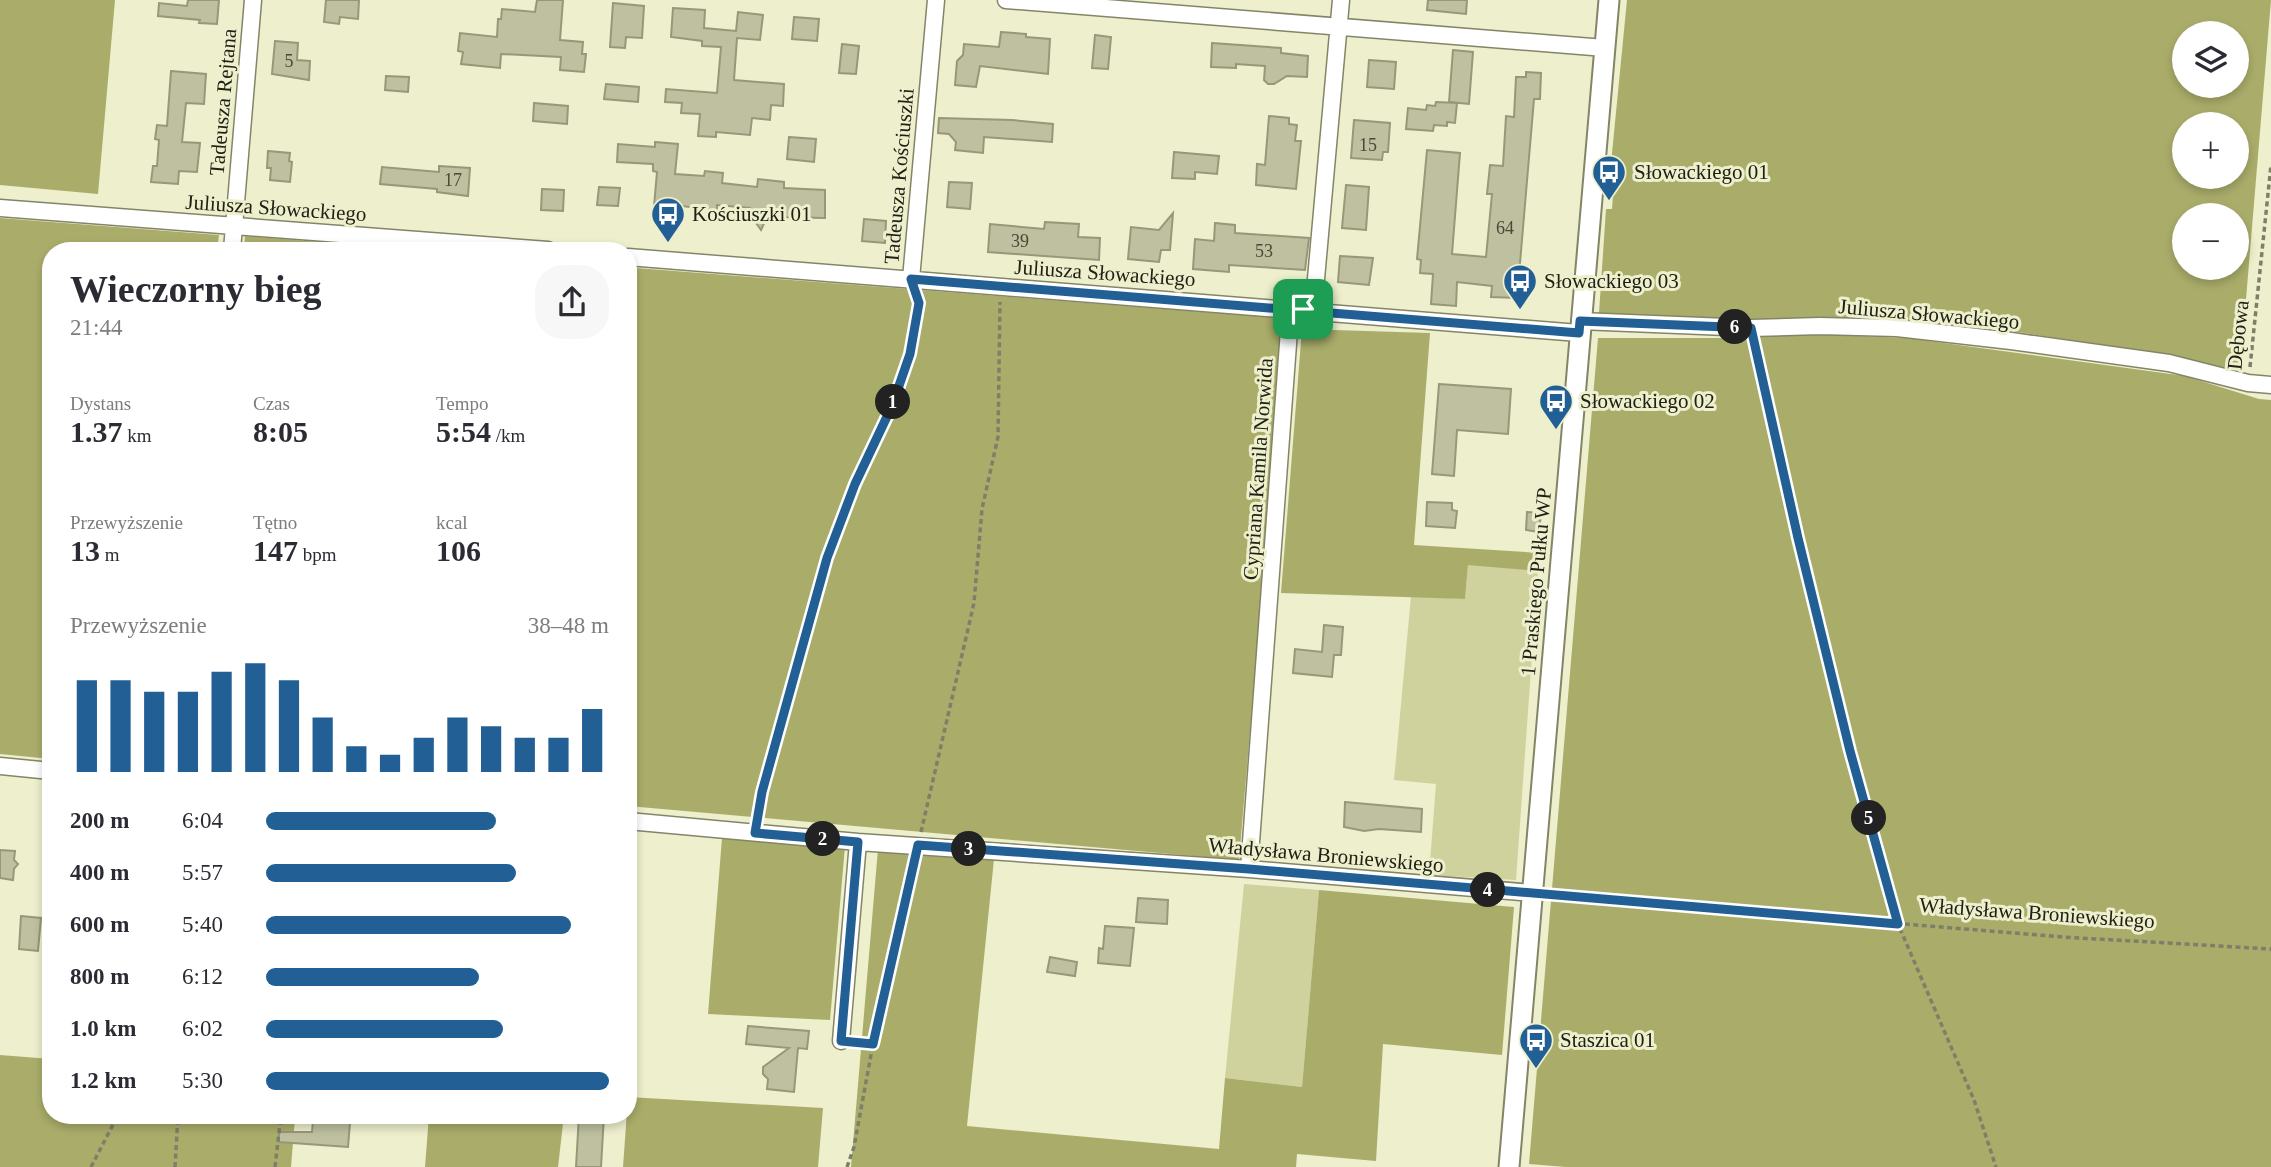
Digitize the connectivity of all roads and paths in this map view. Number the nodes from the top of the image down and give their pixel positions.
1 (254, 0) edge
2 (936, 0) edge
3 (1006, 0) edge
4 (1341, 0) edge
5 (1609, 0) edge
6 (1339, 27) junction
7 (1605, 48) junction
8 (2271, 165) edge
9 (0, 208) edge
10 (234, 225) junction
11 (233, 242) edge
12 (448, 242) edge
13 (637, 258) edge
14 (911, 279) junction
15 (1000, 286) junction
16 (1303, 309) junction
17 (1580, 327) junction
18 (1751, 328) junction
19 (2248, 383) junction
20 (2271, 385) edge
21 (0, 766) edge
22 (42, 770) edge
23 (637, 822) edge
24 (755, 833) junction
25 (858, 842) junction
26 (918, 845) junction
27 (1249, 869) junction
28 (1532, 893) junction
29 (1898, 924) junction
30 (2271, 949) edge
31 (841, 1041) joint
32 (873, 1044) junction
33 (113, 1124) edge
34 (177, 1124) edge
35 (280, 1124) edge
36 (91, 1167) edge
37 (175, 1167) edge
38 (275, 1167) edge
39 (847, 1167) edge
40 (1509, 1167) edge
41 (1996, 1167) edge

1 - 10 street, Tadeusza Rejtana
2 - 14 street, Tadeusza Kościuszki
3 - 6 street
4 - 6 street, Cypriana Kamila Norwida
5 - 7 street, 1 Praskiego Pułku WP
6 - 7 street
6 - 16 street, Cypriana Kamila Norwida
7 - 17 street, 1 Praskiego Pułku WP
8 - 19 path, Dębowa
9 - 10 street, Juliusza Słowackiego
10 - 11 street, Tadeusza Rejtana
10 - 12 street, Juliusza Słowackiego
13 - 14 street, Juliusza Słowackiego
14 - 15 street, Juliusza Słowackiego
14 - 24 path, Tadeusza Kościuszki
15 - 16 street, Juliusza Słowackiego
15 - 26 path
16 - 17 street, Juliusza Słowackiego
16 - 27 street, Cypriana Kamila Norwida
17 - 18 street, Juliusza Słowackiego
17 - 28 street, 1 Praskiego Pułku WP
18 - 19 street, Juliusza Słowackiego
18 - 29 path
19 - 20 street, Juliusza Słowackiego
21 - 22 street
23 - 24 street, Władysława Broniewskiego
24 - 25 street, Władysława Broniewskiego
25 - 26 street, Władysława Broniewskiego
25 - 31 street
26 - 27 street, Władysława Broniewskiego
26 - 32 path
27 - 28 street, Władysława Broniewskiego
28 - 29 path, Władysława Broniewskiego
28 - 40 street, 1 Praskiego Pułku WP
29 - 30 path, Władysława Broniewskiego
29 - 41 path
31 - 32 path
32 - 39 path
33 - 36 path
34 - 37 path
35 - 38 path

